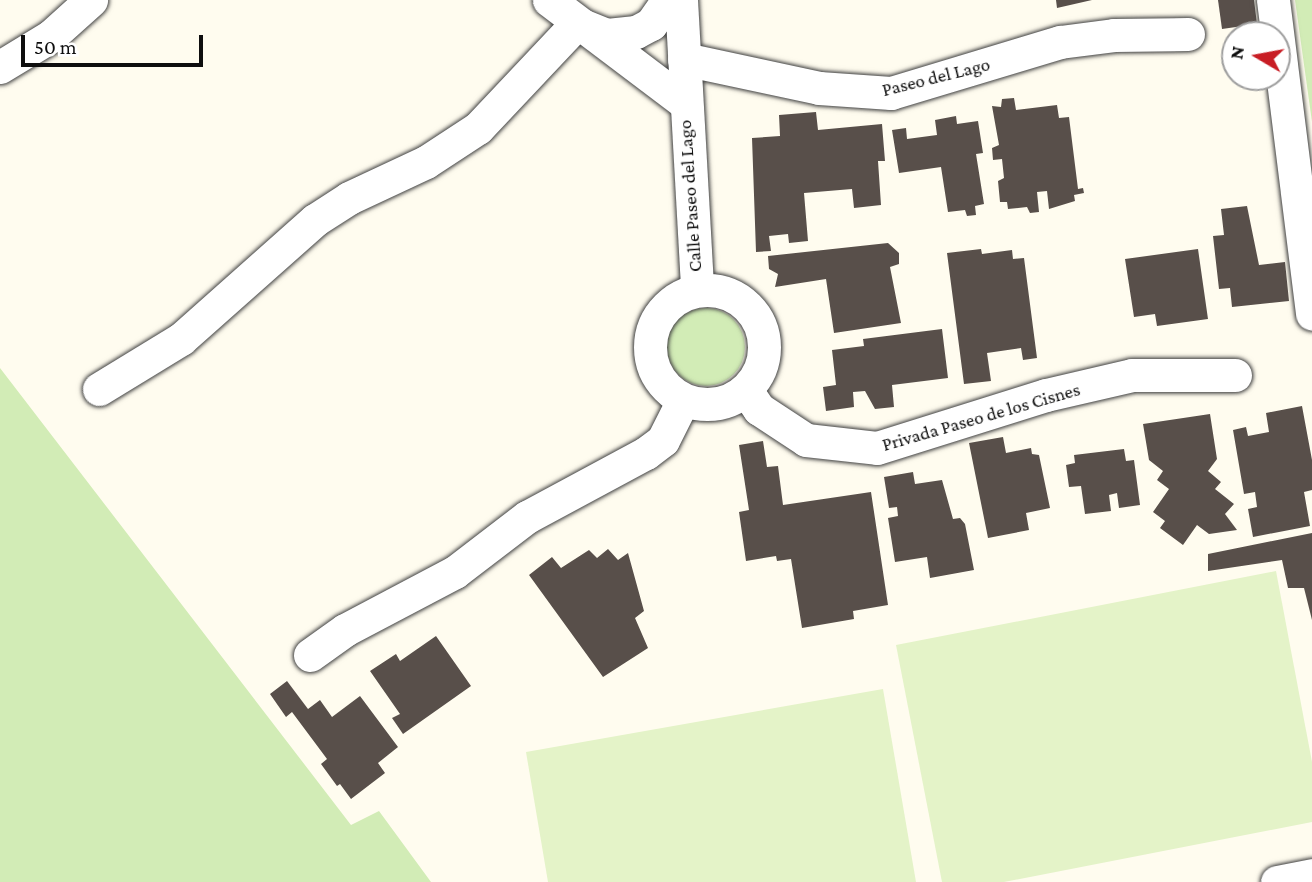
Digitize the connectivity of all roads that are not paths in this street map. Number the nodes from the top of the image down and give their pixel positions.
1 (91, 0) edge
2 (549, 0) edge
3 (668, 0) edge
4 (681, 0) edge
5 (1273, 0) edge
6 (578, 23) junction
7 (1188, 34) dead end
8 (684, 59) junction
9 (0, 67) edge
10 (684, 102) junction
11 (697, 289) junction
12 (1312, 314) edge
13 (1235, 375) dead end
14 (99, 389) dead end
15 (746, 390) junction
16 (683, 400) junction
17 (310, 655) dead end

1 - 9 street
2 - 6 street, Calle Paseo del Lago
3 - 6 street, Calle Paseo del Lago
4 - 8 street, Calle Paseo del Lago
5 - 12 street
6 - 10 street, Calle Paseo del Lago
6 - 14 street
7 - 8 street, Paseo del Lago
8 - 10 street, Calle Paseo del Lago
10 - 11 street, Calle Paseo del Lago
11 - 15 street
11 - 16 street
13 - 15 street, Privada Paseo de los Cisnes
15 - 16 street
16 - 17 street

